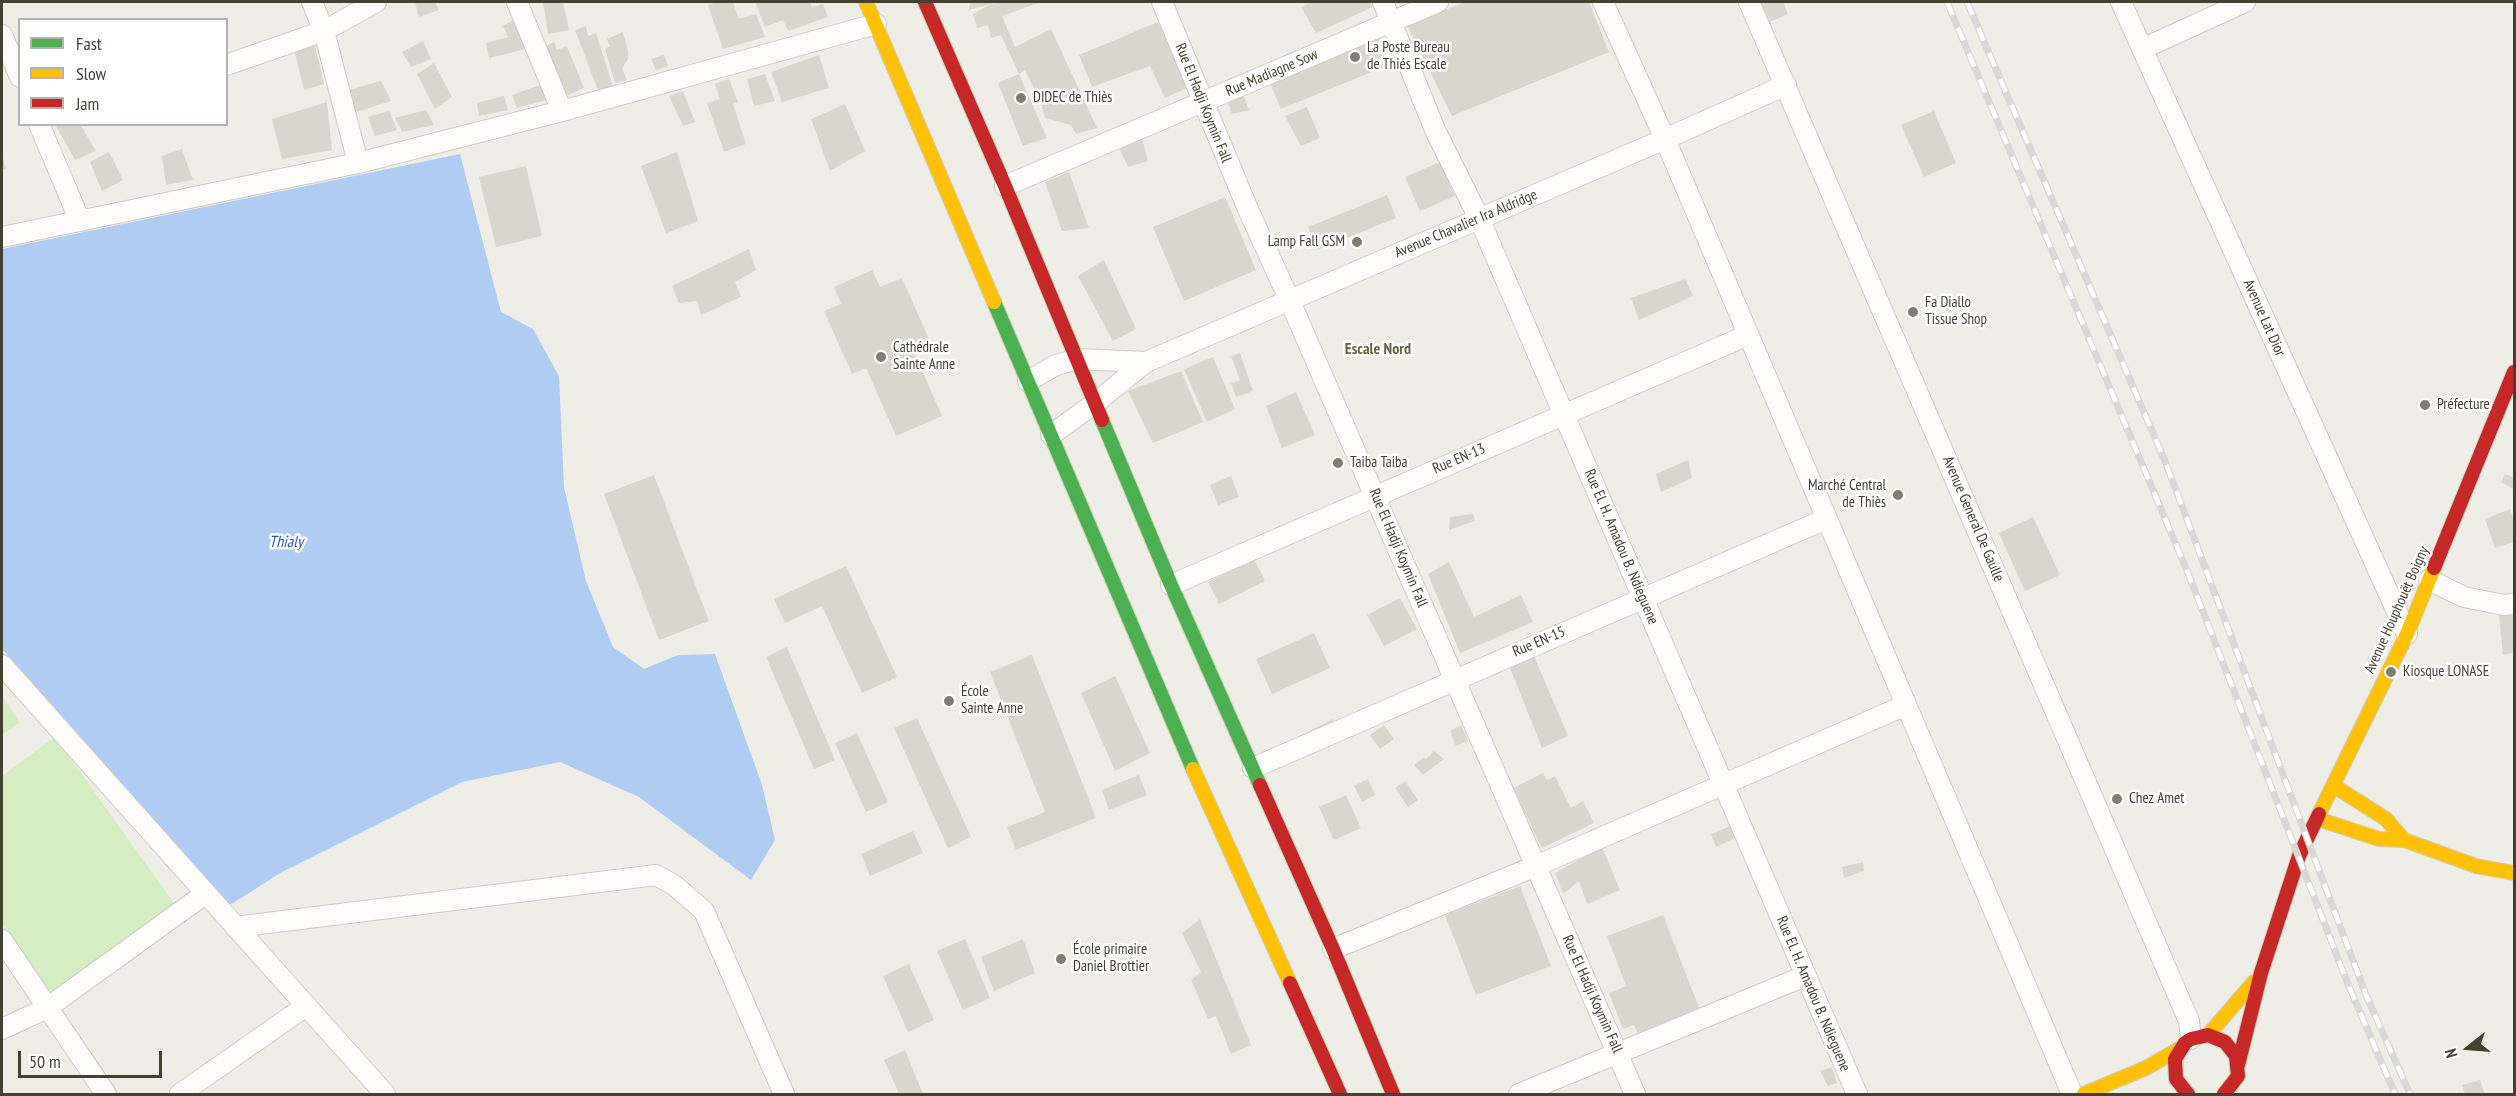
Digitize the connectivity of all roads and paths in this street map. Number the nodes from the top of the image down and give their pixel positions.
1 (312, 2) edge
2 (376, 2) edge
3 (517, 2) edge
4 (866, 2) edge
5 (926, 2) edge
6 (1162, 2) edge
7 (1383, 2) edge
8 (1438, 2) edge
9 (1603, 2) edge
10 (1749, 2) edge
11 (2121, 2) edge
12 (2245, 2) edge
13 (1392, 21) junction
14 (876, 24) junction
15 (324, 30) junction
16 (2, 34) edge
17 (2142, 50) junction
18 (228, 64) edge
19 (18, 72) edge
20 (1786, 85) junction
21 (1203, 103) junction
22 (562, 111) junction
23 (40, 126) edge
24 (1665, 139) junction
25 (358, 163) junction
26 (1005, 186) junction
27 (1479, 218) junction
28 (80, 221) junction
29 (2, 237) edge
30 (1289, 299) junction
31 (1748, 335) junction
32 (1077, 358) junction
33 (1146, 362) junction
34 (2514, 372) edge
35 (1028, 381) junction
36 (1095, 403) junction
37 (1564, 414) junction
38 (1051, 435) junction
39 (1375, 496) junction
40 (1826, 519) junction
41 (2429, 580) junction
42 (1171, 585) junction
43 (1643, 598) junction
44 (2514, 603) edge
45 (2407, 634) junction
46 (2, 665) edge
47 (1455, 679) junction
48 (1906, 705) junction
49 (1253, 768) junction
50 (1723, 784) junction
51 (2334, 786) junction
52 (2318, 819) junction
53 (2404, 840) junction
54 (1536, 866) junction
55 (2514, 873) edge
56 (205, 894) junction
57 (235, 927) junction
58 (1333, 949) junction
59 (5, 951) edge
60 (2261, 973) junction
61 (1806, 976) junction
62 (306, 1006) junction
63 (47, 1008) junction
64 (2, 1029) edge
65 (2193, 1041) junction
66 (1617, 1054) junction
67 (2238, 1065) junction
68 (384, 1094) edge
69 (1390, 1094) edge
70 (106, 1095) edge
71 (180, 1095) edge
72 (784, 1095) edge
73 (1340, 1095) edge
74 (1519, 1095) edge
75 (1635, 1095) edge
76 (1857, 1095) edge
77 (2072, 1095) edge
78 (2084, 1095) edge
79 (2188, 1095) edge
80 (2224, 1095) edge

1 - 15 street
2 - 15 street
3 - 22 street
4 - 14 main road
5 - 26 main road
6 - 21 street, Rue El Hadji Koymin Fall
7 - 13 street, Rue El. H. Amadou B. Ndieguene
8 - 13 street, Rue Madiagne Sow
9 - 24 street
10 - 20 street, Avenue General De Gaulle
11 - 17 street, Avenue Lat Dior
12 - 17 street
13 - 21 street, Rue Madiagne Sow
13 - 27 street, Rue El. H. Amadou B. Ndieguene
14 - 22 street
14 - 35 main road
15 - 18 street
15 - 25 street
16 - 19 street
17 - 45 street, Avenue Lat Dior
20 - 24 street, Avenue Chavalier Ira Aldridge
20 - 65 street, Avenue General De Gaulle
21 - 26 street, Rue Madiagne Sow
21 - 30 street, Rue El Hadji Koymin Fall
22 - 25 street
23 - 28 street
24 - 27 street, Avenue Chavalier Ira Aldridge
24 - 31 street
25 - 28 street
26 - 32 main road
27 - 30 street, Avenue Chavalier Ira Aldridge
27 - 37 street, Rue El. H. Amadou B. Ndieguene
28 - 29 street
30 - 33 street, Avenue Chavalier Ira Aldridge
30 - 39 street, Rue El Hadji Koymin Fall
31 - 37 street, Rue EN-13
31 - 40 street
32 - 33 street
32 - 35 street
32 - 36 main road
33 - 36 street
34 - 41 main road, Avenue Houphouët Boigny
35 - 38 main road
36 - 38 street
36 - 42 main road
37 - 39 street, Rue EN-13
37 - 43 street, Rue El. H. Amadou B. Ndieguene
38 - 73 main road
39 - 42 street, Rue EN-13
39 - 47 street, Rue El Hadji Koymin Fall
40 - 43 street, Rue EN-15
40 - 48 street
41 - 44 street
41 - 45 main road, Avenue Houphouët Boigny
42 - 49 main road
43 - 47 street, Rue EN-15
43 - 50 street, Rue El. H. Amadou B. Ndieguene
45 - 51 main road, Avenue Houphouët Boigny
46 - 56 street
47 - 49 street, Rue EN-15
47 - 54 street, Rue El Hadji Koymin Fall
48 - 50 street
48 - 77 street
49 - 58 main road
50 - 54 street
50 - 61 street, Rue El. H. Amadou B. Ndieguene
51 - 52 main road, Avenue Houphouët Boigny
51 - 53 main road
52 - 53 main road
52 - 60 main road, Avenue Houphouët Boigny
53 - 55 main road
54 - 58 street
54 - 66 street, Rue El Hadji Koymin Fall
56 - 57 street
56 - 63 street
57 - 62 street
57 - 72 street
58 - 69 main road
59 - 63 street
60 - 65 main road
60 - 67 main road, Avenue Houphouët Boigny
61 - 66 street
61 - 76 street, Rue El. H. Amadou B. Ndieguene
62 - 68 street
62 - 71 street
63 - 64 street
63 - 70 street
65 - 67 main road
65 - 78 main road
65 - 79 main road
66 - 74 street
66 - 75 street, Rue El Hadji Koymin Fall
67 - 80 main road, Avenue Houphouët Boigny

